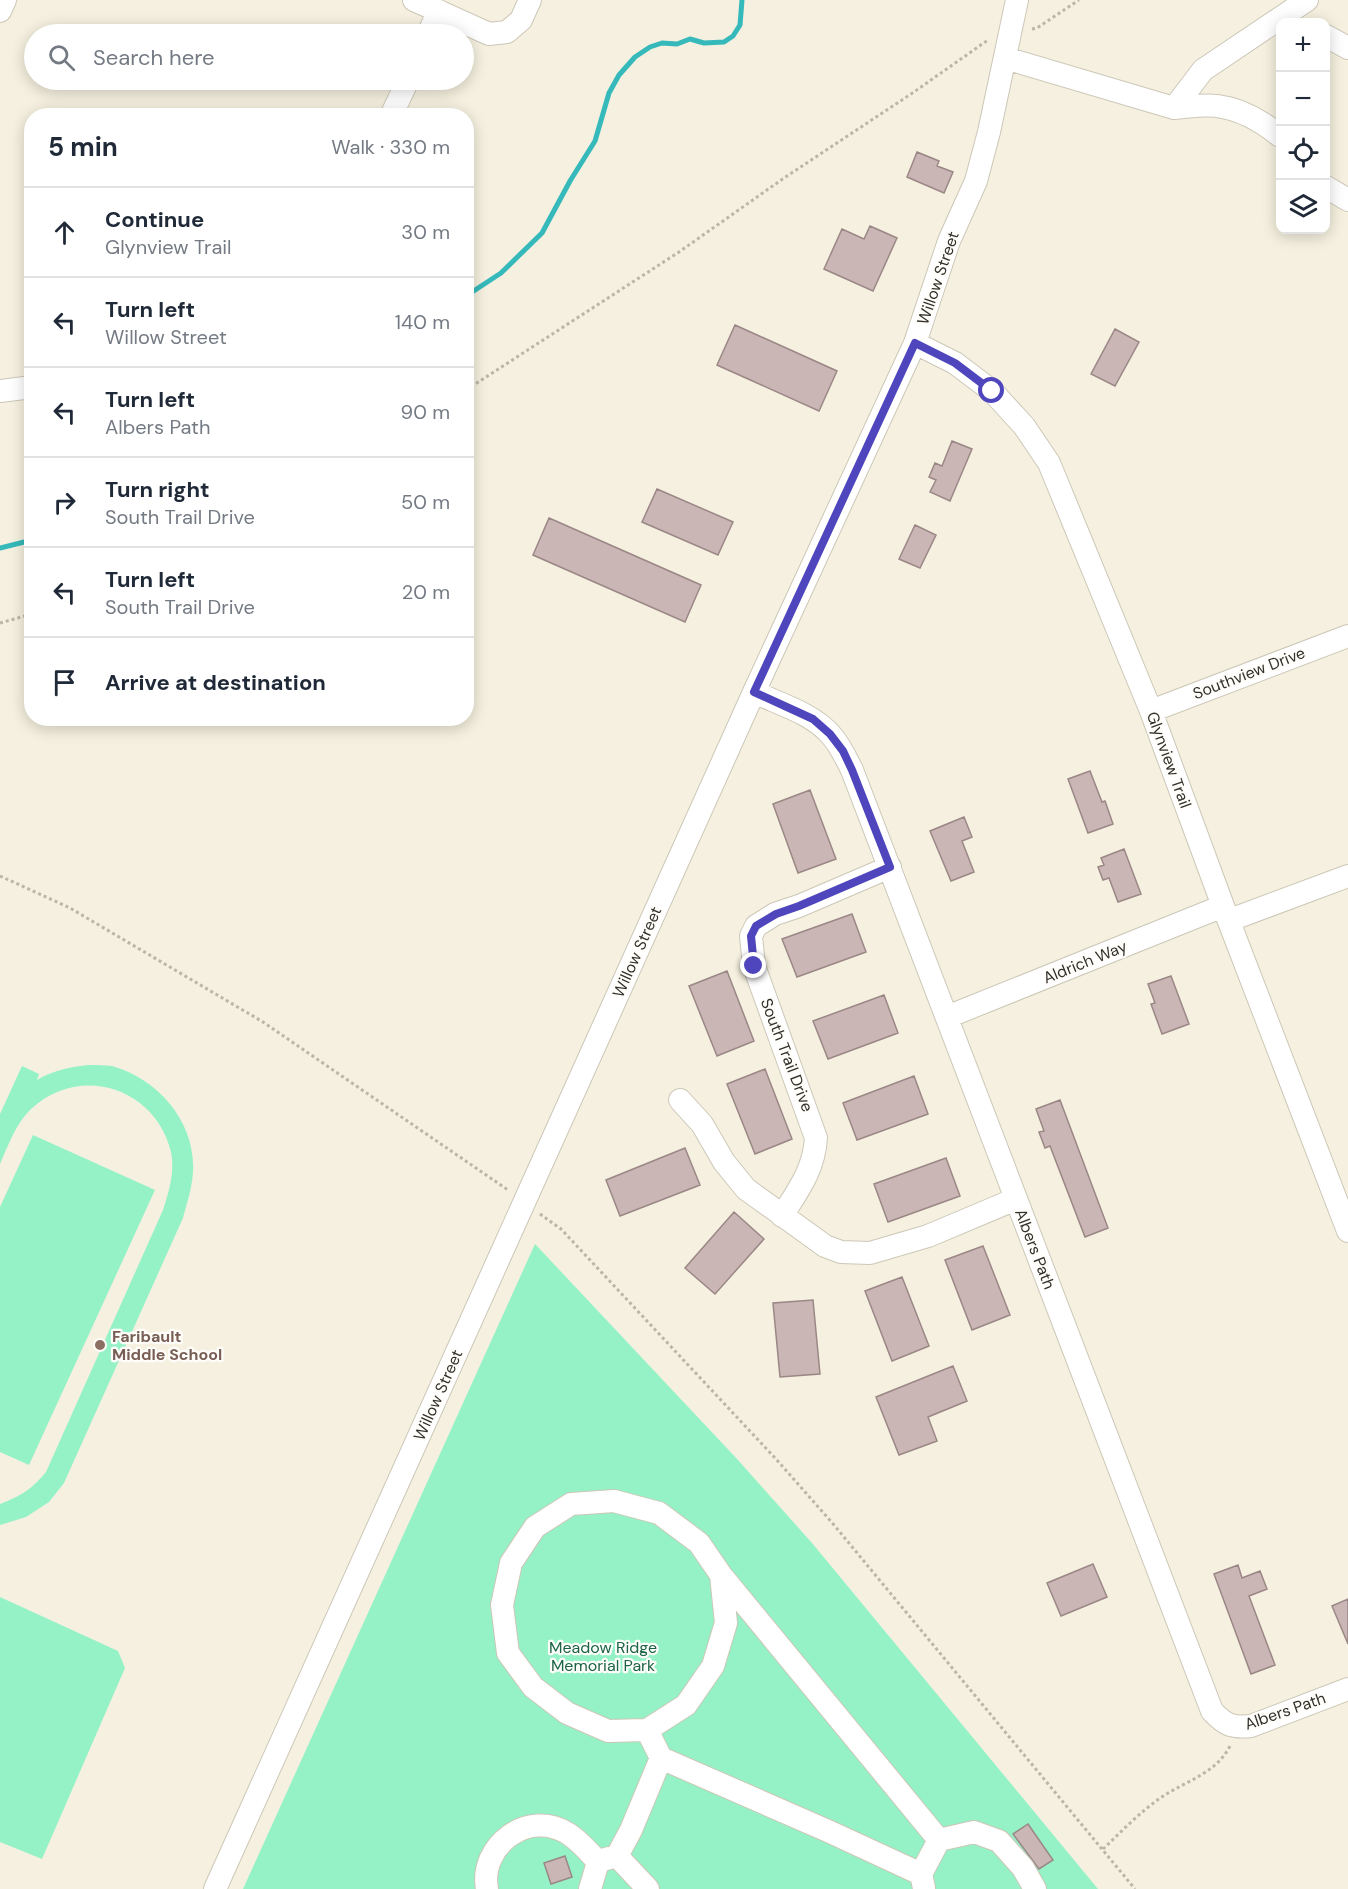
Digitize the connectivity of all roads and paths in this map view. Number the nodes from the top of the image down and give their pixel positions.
1 (5, 0) edge
2 (414, 0) edge
3 (530, 0) edge
4 (1017, 0) edge
5 (1079, 0) edge
6 (1307, 0) edge
7 (0, 10) edge
8 (439, 11) junction
9 (1292, 18) edge
10 (433, 24) edge
11 (467, 24) edge
12 (474, 27) edge
13 (1276, 28) edge
14 (1010, 33) junction
15 (1330, 38) edge
16 (1348, 48) edge
17 (1005, 58) junction
18 (403, 90) edge
19 (395, 108) edge
20 (1174, 108) junction
21 (1276, 132) edge
22 (1330, 189) edge
23 (1348, 200) edge
24 (915, 343) junction
25 (474, 385) edge
26 (24, 388) edge
27 (0, 391) edge
28 (24, 616) edge
29 (0, 623) edge
30 (1348, 636) edge
31 (754, 692) junction
32 (1151, 711) junction
33 (890, 867) junction
34 (0, 876) edge
35 (1348, 876) edge
36 (1227, 913) junction
37 (947, 1017) junction
38 (680, 1100) dead end
39 (1016, 1199) junction
40 (525, 1202) junction
41 (782, 1216) junction
42 (1348, 1231) edge
43 (721, 1575) junction
44 (1348, 1689) edge
45 (1238, 1728) junction
46 (647, 1730) junction
47 (661, 1758) junction
48 (939, 1840) junction
49 (1103, 1849) junction
50 (608, 1859) junction
51 (923, 1882) edge
52 (215, 1889) edge
53 (487, 1889) edge
54 (590, 1889) edge
55 (648, 1889) edge
56 (1035, 1889) edge
57 (1135, 1889) edge

1 - 7 street
2 - 8 street
3 - 12 street
4 - 14 street, Willow Street
5 - 14 path
6 - 9 street
8 - 10 street
8 - 11 street
13 - 20 street
14 - 17 street, Willow Street
14 - 25 path
15 - 16 street
17 - 20 street
17 - 24 street, Willow Street
18 - 19 street
20 - 21 street
22 - 23 street
24 - 31 street, Willow Street
24 - 32 street, Glynview Trail
26 - 27 street
28 - 29 path
30 - 32 street, Southview Drive
31 - 33 street, Albers Path
31 - 40 street, Willow Street
32 - 36 street, Glynview Trail
33 - 37 street, Albers Path
33 - 41 street, South Trail Drive
34 - 40 path
35 - 36 street, Aldrich Way
36 - 37 street, Aldrich Way
36 - 42 street, Glynview Trail
37 - 39 street, Albers Path
38 - 41 street
39 - 41 street
39 - 45 street, Albers Path
40 - 49 path
40 - 52 street, Willow Street
43 - 46 street
43 - 46 street
43 - 48 street
44 - 45 street, Albers Path
45 - 49 path
46 - 47 street
47 - 50 street
47 - 51 street
48 - 51 street
48 - 56 street
49 - 57 path
50 - 53 street
50 - 54 street
50 - 55 street

